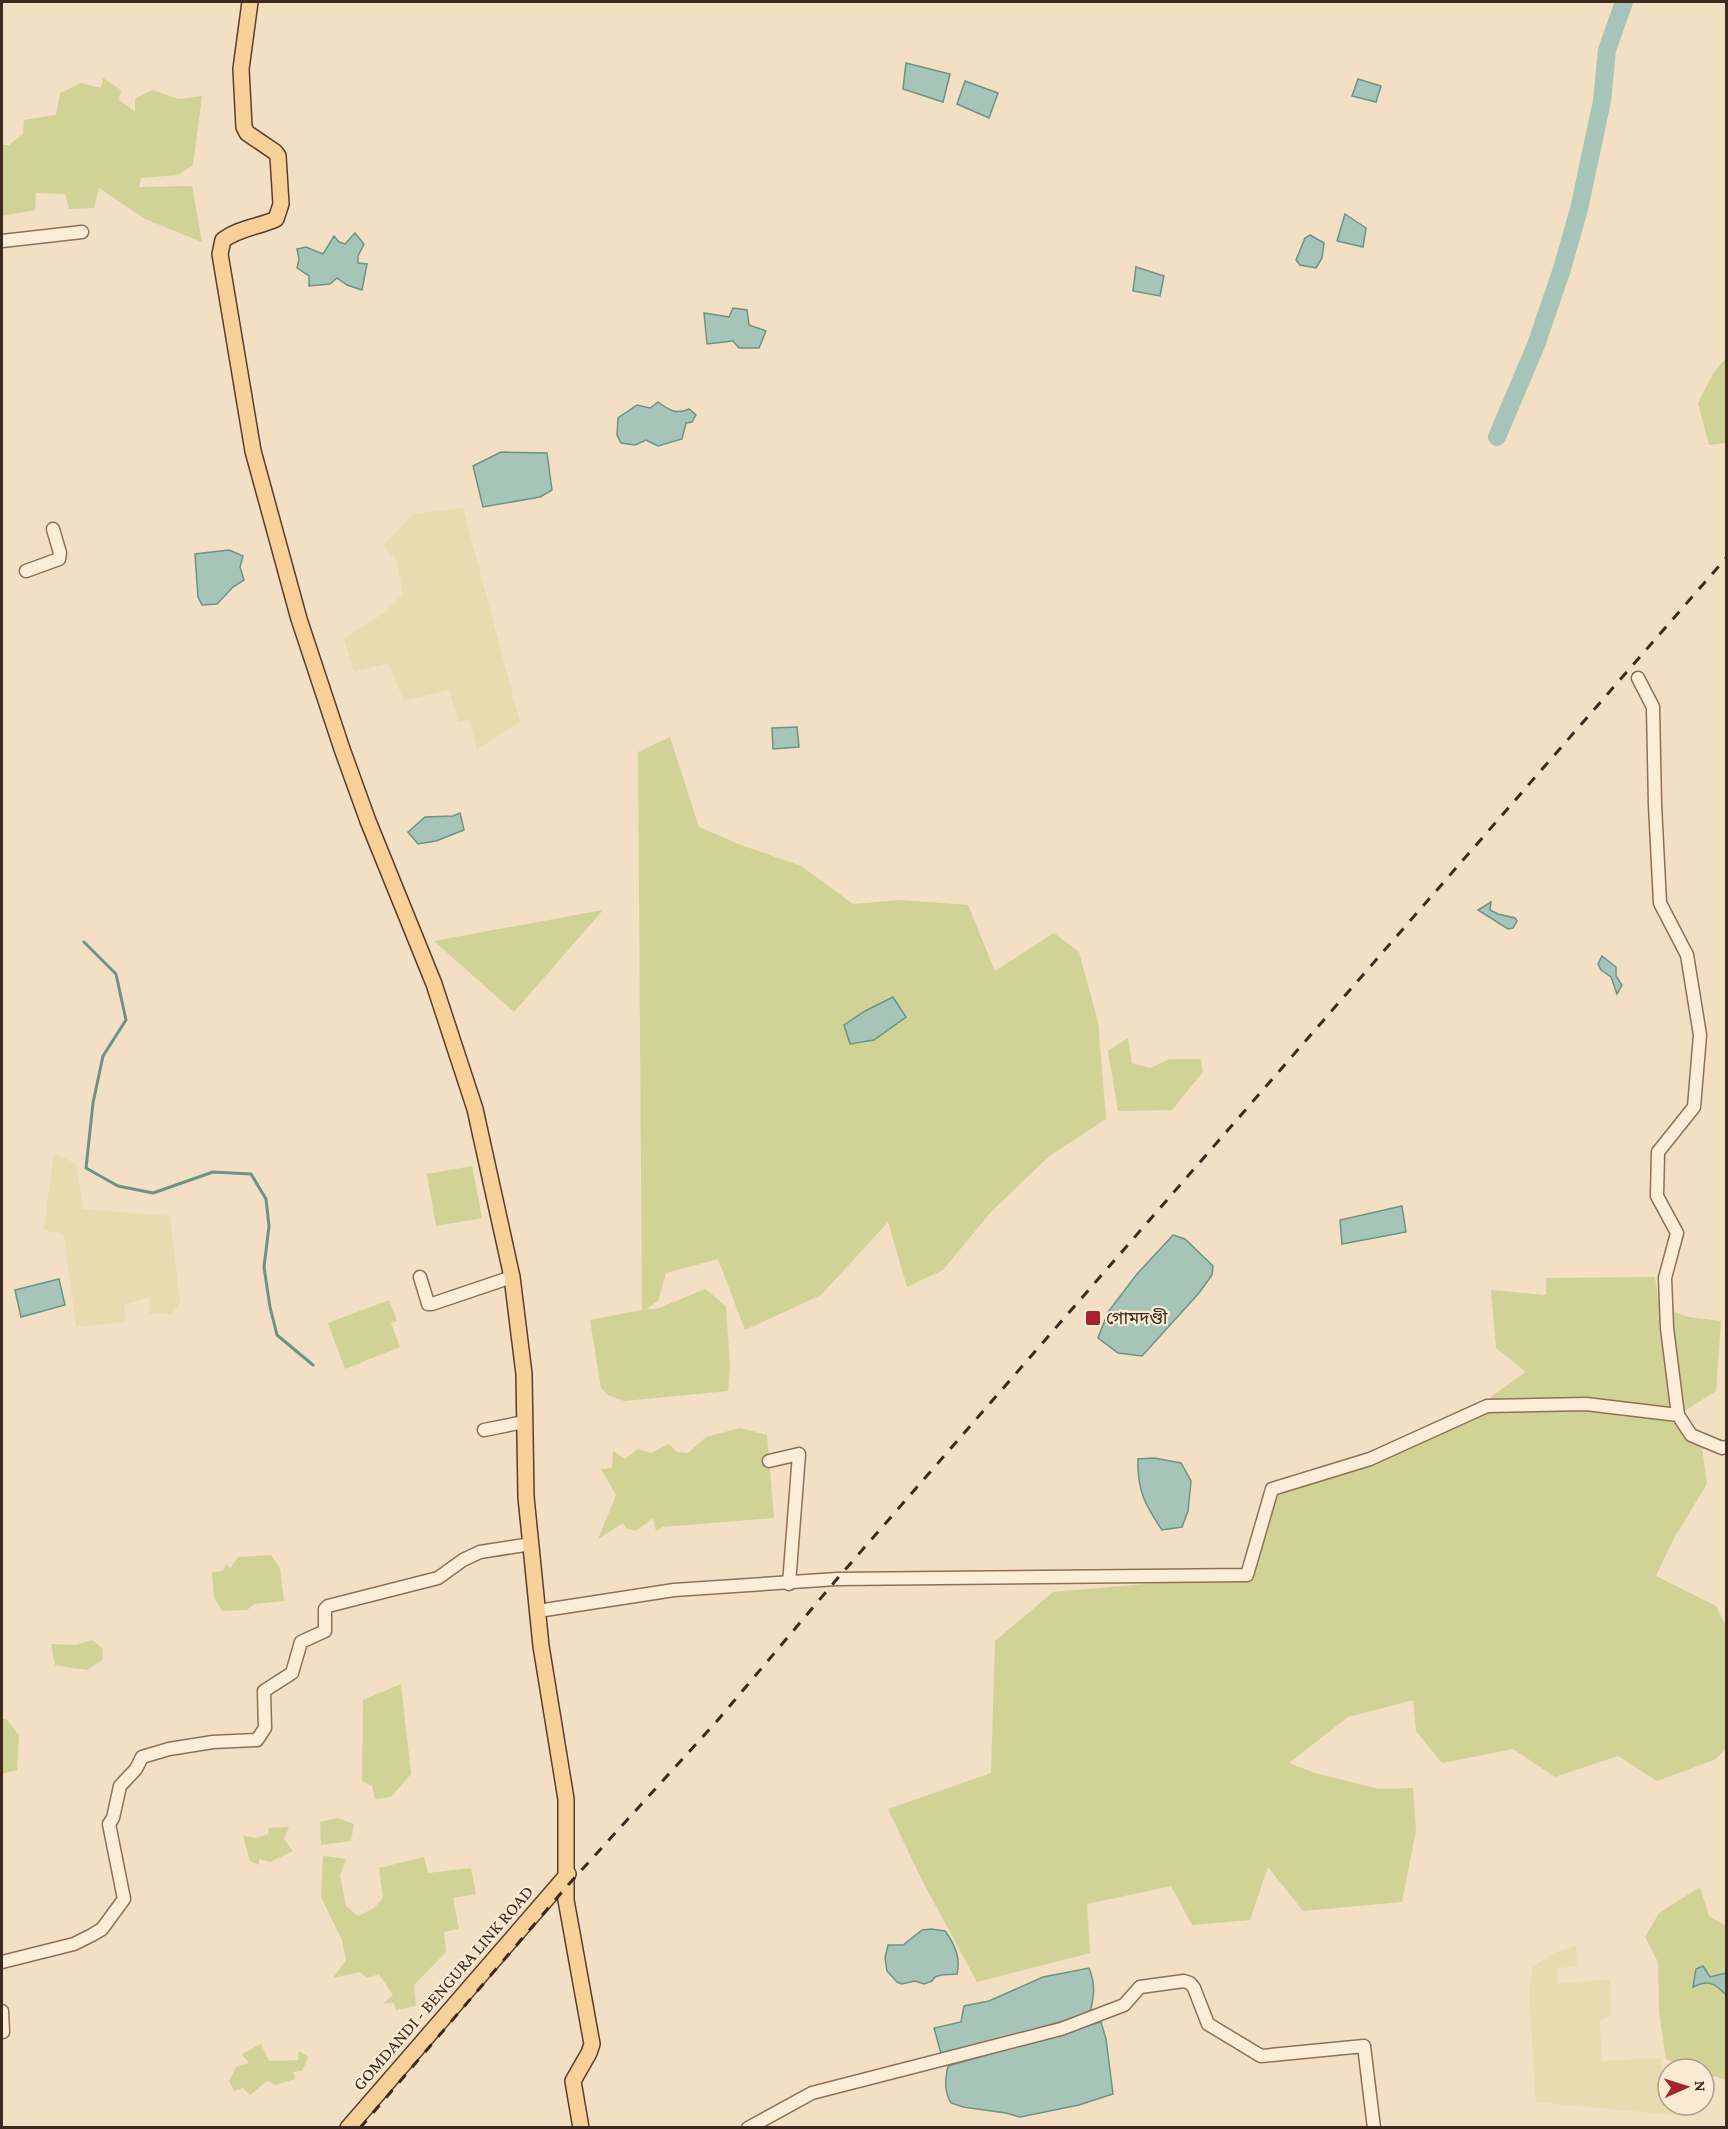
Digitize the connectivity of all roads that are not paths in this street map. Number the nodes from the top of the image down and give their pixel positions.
1 (250, 2) edge
2 (82, 232) dead end
3 (2, 241) edge
4 (53, 529) dead end
5 (26, 571) dead end
6 (1638, 678) dead end
7 (420, 1277) dead end
8 (512, 1277) junction
9 (1678, 1414) junction
10 (524, 1422) junction
11 (484, 1430) dead end
12 (1726, 1448) edge
13 (769, 1461) dead end
14 (531, 1544) junction
15 (789, 1584) junction
16 (538, 1611) junction
17 (568, 1874) junction
18 (2, 1962) edge
19 (2, 2011) edge
20 (3, 2032) dead end
21 (348, 2127) edge
22 (581, 2127) edge
23 (748, 2127) edge
24 (1374, 2127) edge

1 - 8 main road
2 - 3 street
4 - 5 street
6 - 9 street
7 - 8 street
8 - 10 main road
9 - 12 street
9 - 15 street
10 - 11 street
10 - 14 main road
13 - 15 street
14 - 16 main road
14 - 18 street
15 - 16 street
16 - 17 main road
17 - 21 main road, GOMDANDI - BENGURA LINK ROAD
17 - 22 main road
19 - 20 street
23 - 24 street

